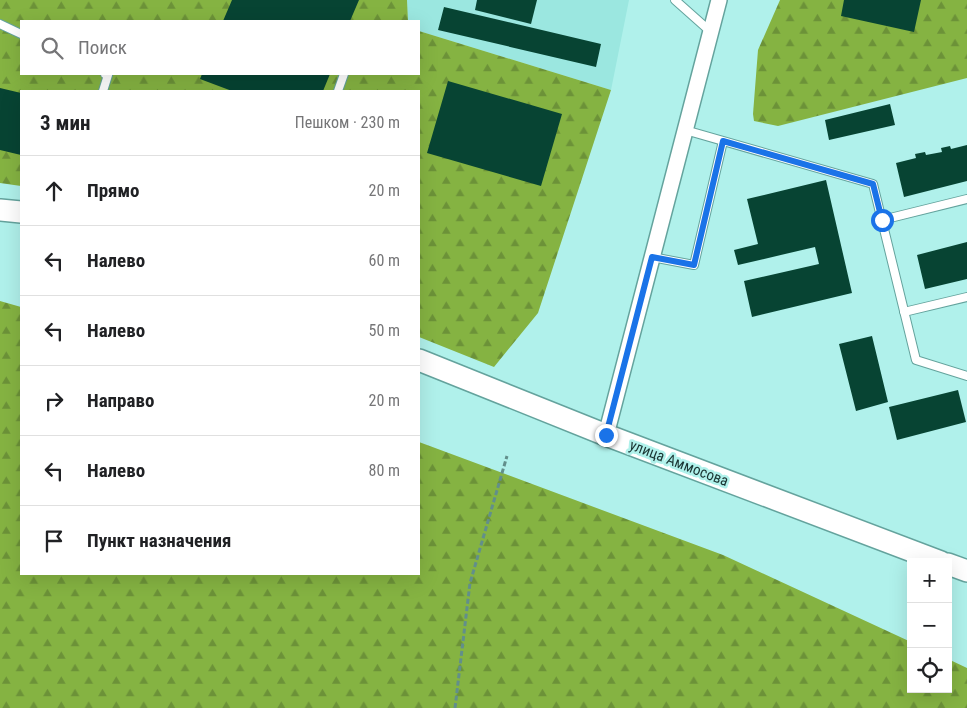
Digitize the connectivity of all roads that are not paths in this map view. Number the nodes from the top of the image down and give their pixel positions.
1 (675, 0) edge
2 (719, 0) edge
3 (0, 24) edge
4 (711, 32) junction
5 (20, 34) edge
6 (108, 75) edge
7 (344, 75) edge
8 (103, 90) edge
9 (338, 90) edge
10 (685, 130) junction
11 (723, 141) junction
12 (967, 199) edge
13 (0, 210) edge
14 (20, 212) edge
15 (882, 220) junction
16 (652, 257) junction
17 (967, 297) edge
18 (904, 312) junction
19 (420, 360) edge
20 (967, 376) edge
21 (606, 435) junction
22 (931, 558) edge
23 (952, 565) edge
24 (967, 571) edge

1 - 4 lane
2 - 4 street
3 - 5 lane
4 - 10 street
6 - 8 lane
7 - 9 lane
10 - 11 lane
10 - 16 street
11 - 15 lane
11 - 16 lane
12 - 15 lane
13 - 14 street
15 - 18 lane
16 - 21 street
17 - 18 lane
18 - 20 lane
19 - 21 street, улица Аммосова
21 - 22 street, улица Аммосова
23 - 24 street

